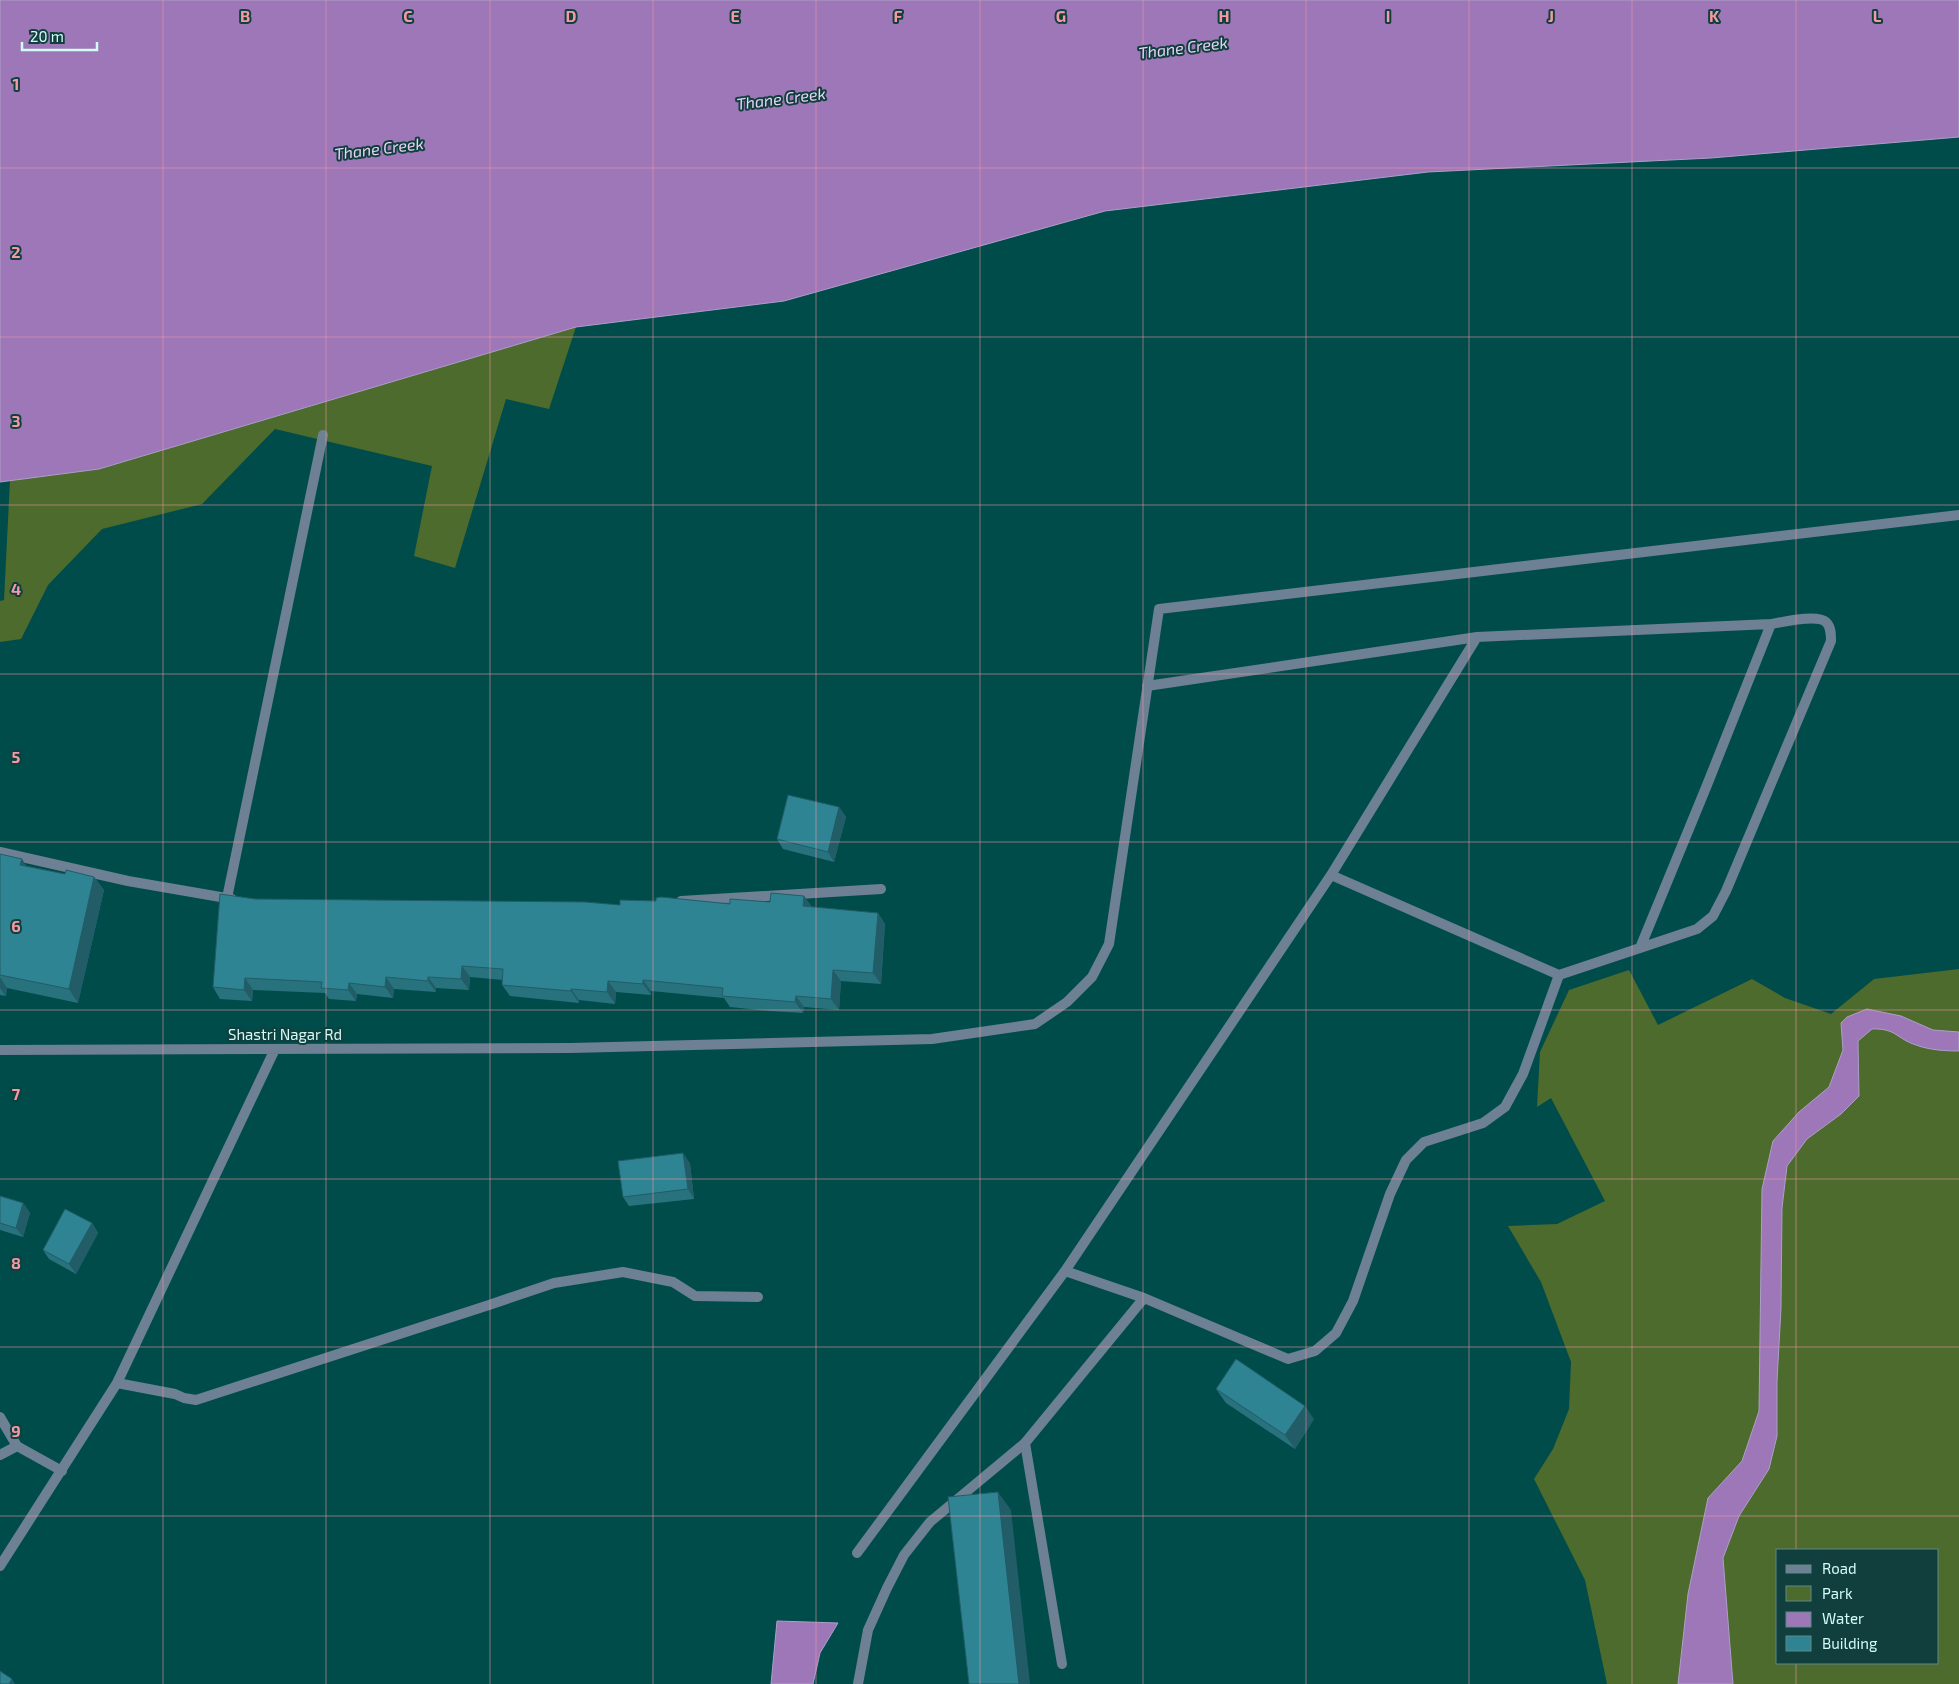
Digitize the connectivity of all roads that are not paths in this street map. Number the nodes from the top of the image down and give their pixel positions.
1 (323, 435) dead end
2 (1959, 515) edge
3 (1771, 624) junction
4 (1477, 637) junction
5 (1147, 686) junction
6 (0, 852) edge
7 (1331, 875) junction
8 (881, 889) dead end
9 (227, 898) junction
10 (245, 900) edge
11 (668, 902) edge
12 (1640, 948) junction
13 (1559, 975) junction
14 (0, 1050) edge
15 (275, 1050) junction
16 (1064, 1271) junction
17 (758, 1296) dead end
18 (1144, 1298) junction
19 (117, 1383) junction
20 (0, 1418) edge
21 (1025, 1443) junction
22 (17, 1446) junction
23 (0, 1455) edge
24 (62, 1471) junction
25 (857, 1553) dead end
26 (0, 1566) edge
27 (1062, 1664) dead end
28 (858, 1684) edge

1 - 9 street
2 - 5 street, Shastri Nagar Rd
3 - 4 street
3 - 12 street
3 - 12 street
4 - 5 street
4 - 7 street
5 - 15 street, Shastri Nagar Rd
6 - 9 street
7 - 13 street
7 - 16 street
8 - 11 street
9 - 10 street
12 - 13 street
13 - 18 street
14 - 15 street, Shastri Nagar Rd
15 - 19 street
16 - 18 street
16 - 25 street
17 - 19 street
18 - 21 street
19 - 24 street
20 - 22 street
21 - 27 street
21 - 28 street
22 - 23 street
22 - 24 street
24 - 26 street

